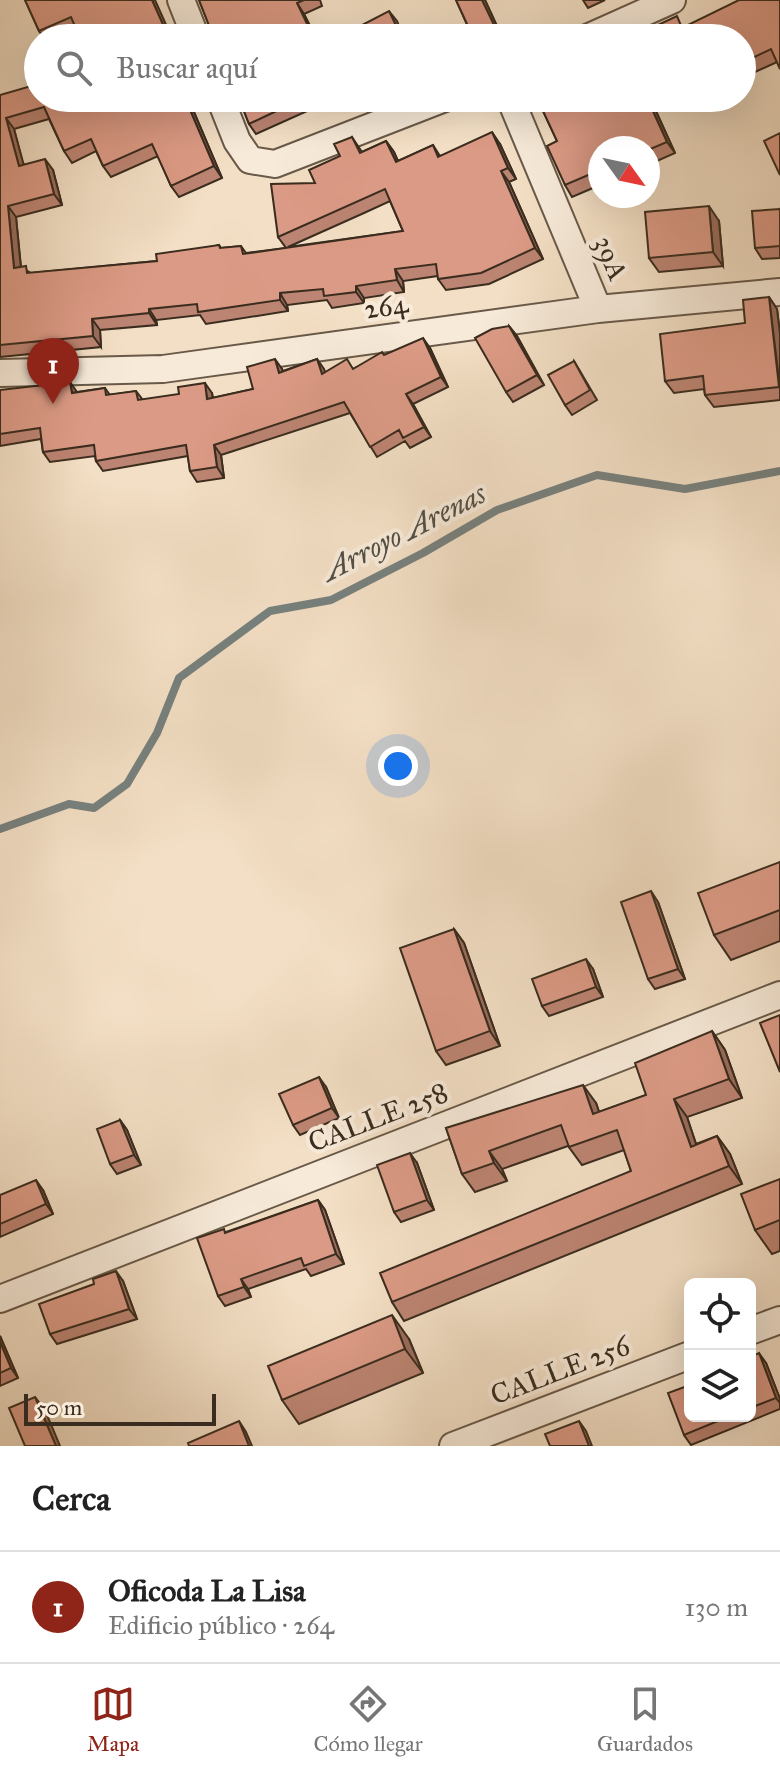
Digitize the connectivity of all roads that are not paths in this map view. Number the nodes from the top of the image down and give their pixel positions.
1 (181, 0) edge
2 (672, 0) edge
3 (190, 24) edge
4 (618, 24) edge
5 (226, 112) edge
6 (409, 112) edge
7 (516, 112) edge
8 (780, 292) edge
9 (598, 309) junction
10 (0, 373) edge
11 (780, 995) edge
12 (0, 1299) edge
13 (780, 1320) edge
14 (756, 1329) edge
15 (684, 1357) edge
16 (453, 1446) edge

1 - 3 street
2 - 4 street
5 - 6 street
7 - 9 street, 39A
8 - 9 street, 264
9 - 10 street, 264
11 - 12 street, CALLE 258
13 - 14 street
15 - 16 street, CALLE 256

